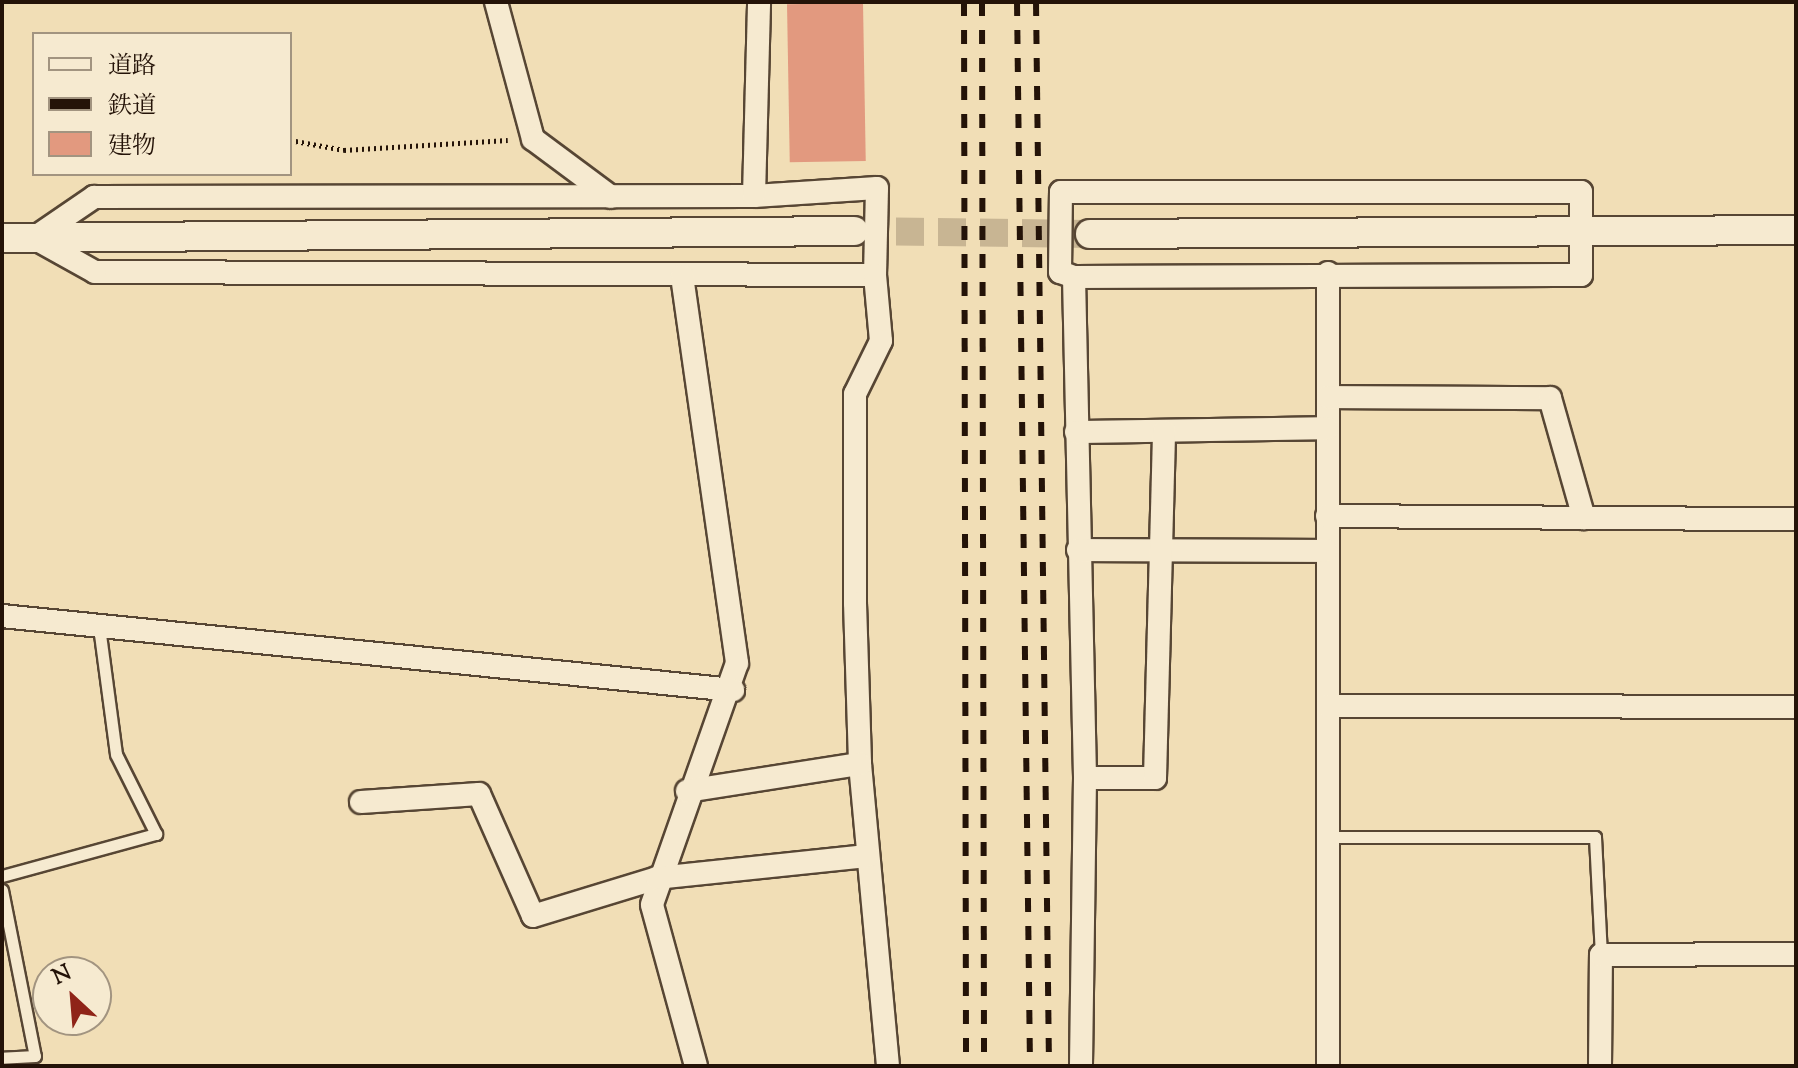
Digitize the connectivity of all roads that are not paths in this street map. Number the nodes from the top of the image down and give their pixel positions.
1 (496, 2) edge
2 (759, 2) edge
3 (754, 196) junction
4 (611, 197) junction
5 (1796, 230) edge
6 (854, 231) tunnel mouth
7 (1585, 231) junction
8 (1090, 234) tunnel mouth
9 (2, 238) edge
10 (34, 238) junction
11 (1328, 273) junction
12 (875, 275) junction
13 (682, 276) junction
14 (1074, 277) junction
15 (1328, 397) junction
16 (1327, 428) junction
17 (1164, 431) junction
18 (1076, 432) junction
19 (1327, 516) junction
20 (1584, 518) junction
21 (1796, 519) edge
22 (1078, 550) junction
23 (1161, 551) junction
24 (1326, 551) junction
25 (2, 616) edge
26 (99, 627) junction
27 (733, 690) junction
28 (1328, 706) junction
29 (1796, 707) edge
30 (860, 764) junction
31 (1085, 778) junction
32 (687, 791) junction
33 (361, 802) dead end
34 (1327, 837) junction
35 (868, 856) junction
36 (2, 876) edge
37 (657, 878) junction
38 (2, 890) edge
39 (1796, 954) edge
40 (1601, 955) junction
41 (2, 1058) edge
42 (696, 1066) edge
43 (888, 1066) edge
44 (1081, 1066) edge
45 (1328, 1066) edge
46 (1600, 1066) edge

1 - 4 street
2 - 3 street
3 - 4 street
3 - 12 street
4 - 10 street
5 - 7 street
6 - 10 street
7 - 8 street
7 - 11 street
7 - 14 street
9 - 10 street
10 - 13 street
11 - 14 street
11 - 15 street
12 - 13 street
12 - 30 street
13 - 27 street
14 - 18 street
15 - 16 street
15 - 20 street
16 - 17 street
16 - 19 street
17 - 18 street
17 - 23 street
18 - 22 street
19 - 20 street
19 - 24 street
20 - 21 street
22 - 23 street
22 - 31 street
23 - 24 street
23 - 31 street
24 - 28 street
25 - 26 street
26 - 27 street
26 - 36 lane
27 - 32 street
28 - 29 street
28 - 34 street
30 - 32 street
30 - 35 street
31 - 44 street
32 - 37 street
33 - 37 street
34 - 40 lane
34 - 45 street
35 - 37 street
35 - 43 street
37 - 42 street
38 - 41 lane
39 - 40 street
40 - 46 street

